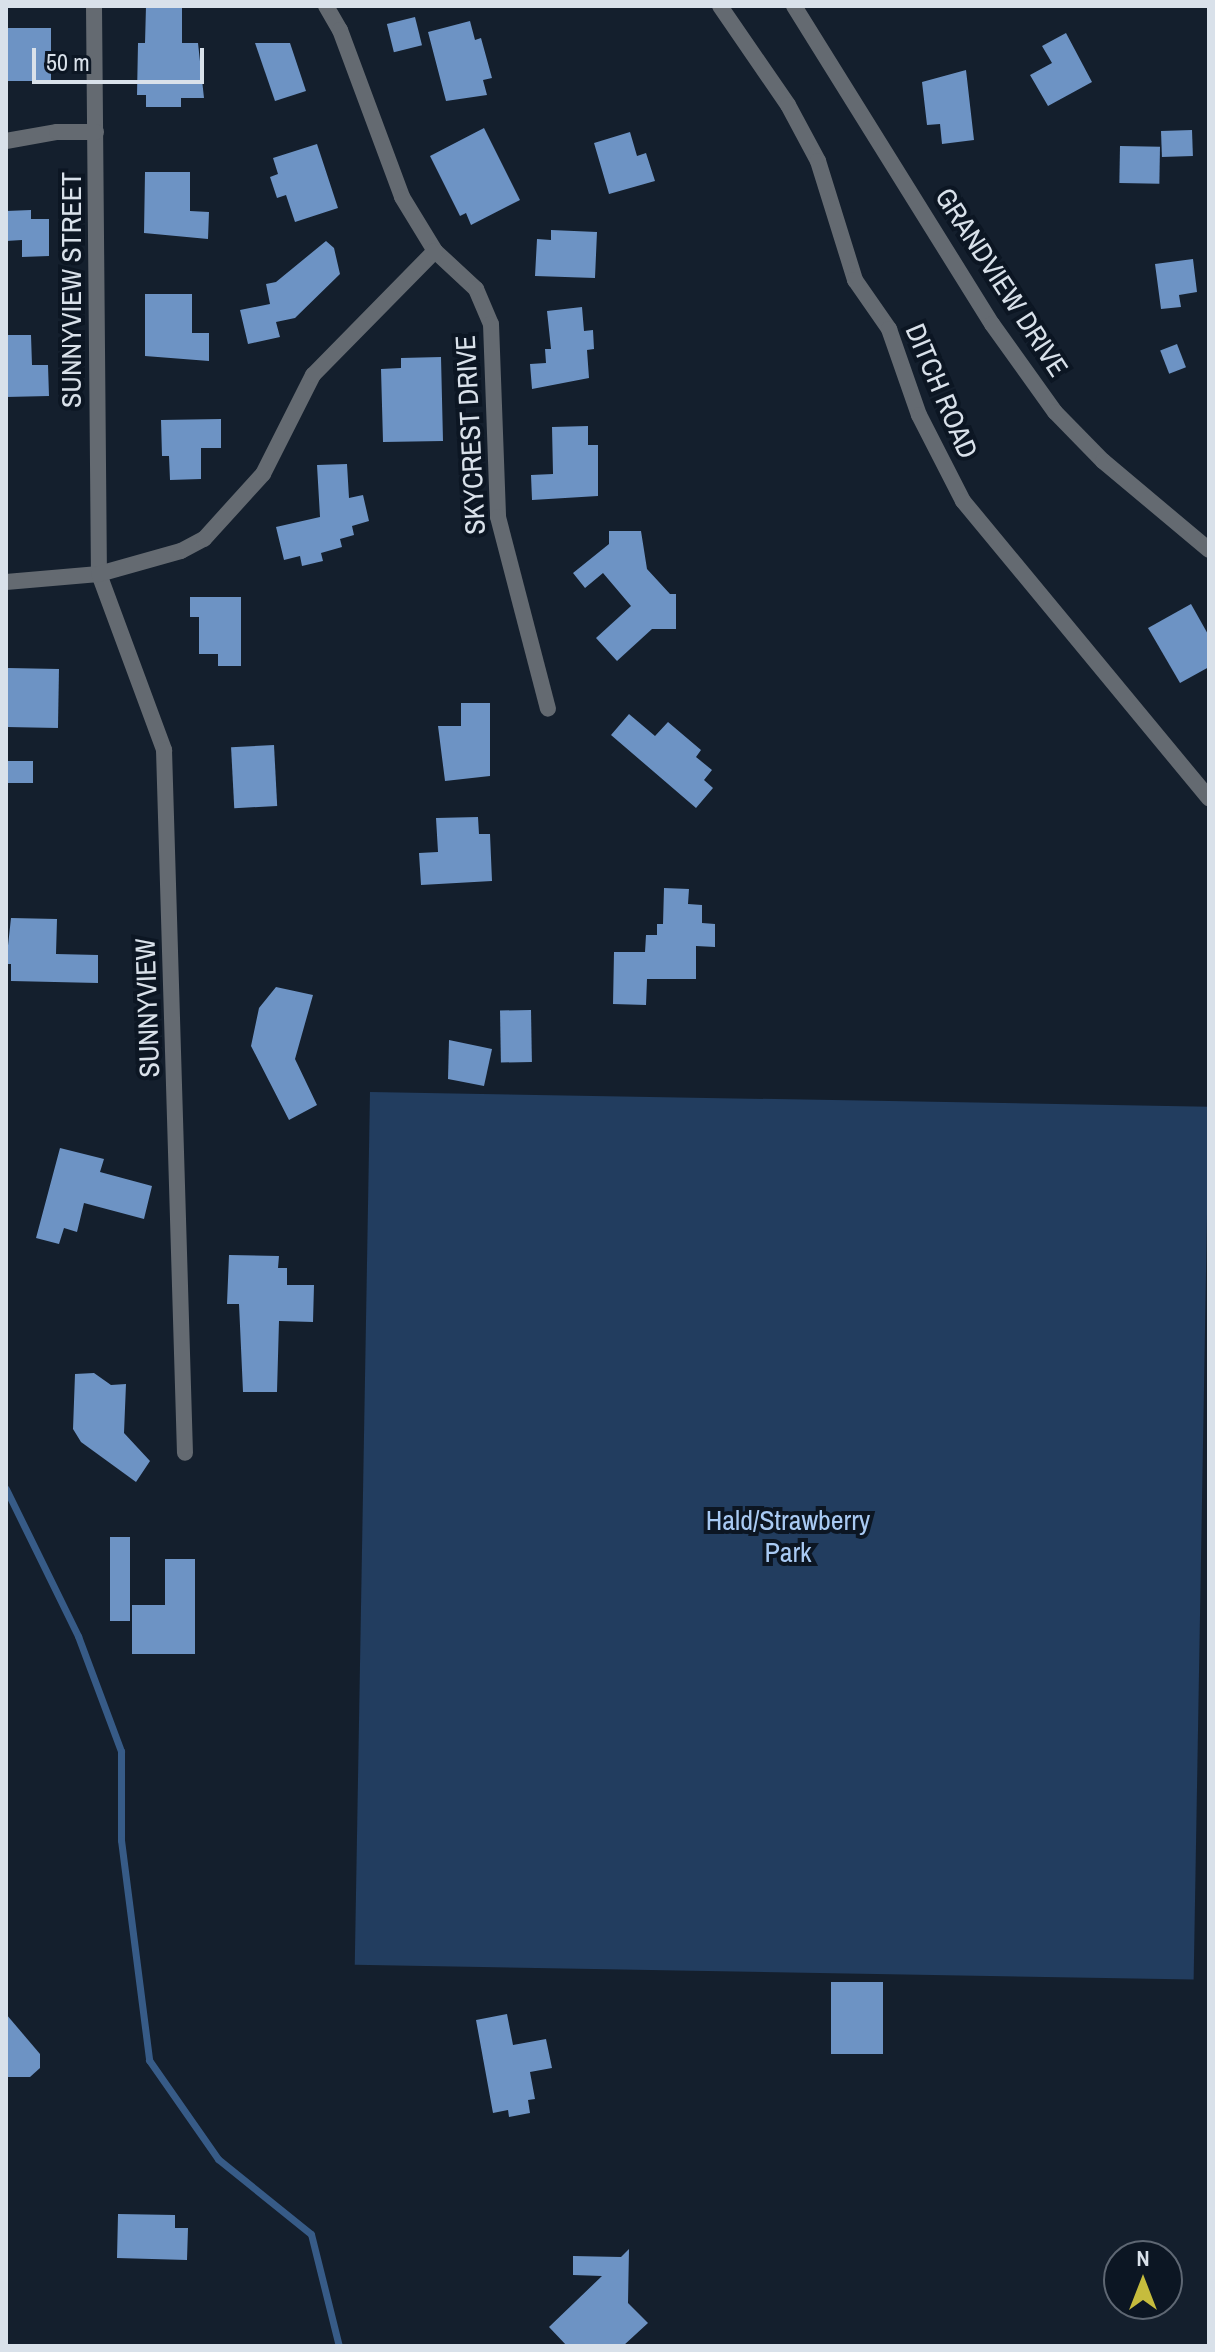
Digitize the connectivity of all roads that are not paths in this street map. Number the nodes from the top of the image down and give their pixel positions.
1 (94, 6) edge
2 (326, 6) edge
3 (720, 6) edge
4 (794, 6) edge
5 (96, 132) junction
6 (6, 141) edge
7 (435, 251) junction
8 (1209, 550) edge
9 (99, 574) junction
10 (6, 582) edge
11 (548, 709) dead end
12 (1209, 798) edge
13 (185, 1453) dead end

1 - 5 street, SUNNYVIEW STREET
2 - 7 street, SKYCREST DRIVE
3 - 12 street, DITCH ROAD
4 - 8 street, GRANDVIEW DRIVE
5 - 6 street
5 - 9 street, SUNNYVIEW STREET
7 - 9 street
7 - 11 street, SKYCREST DRIVE
9 - 10 street
9 - 13 street, SUNNYVIEW

